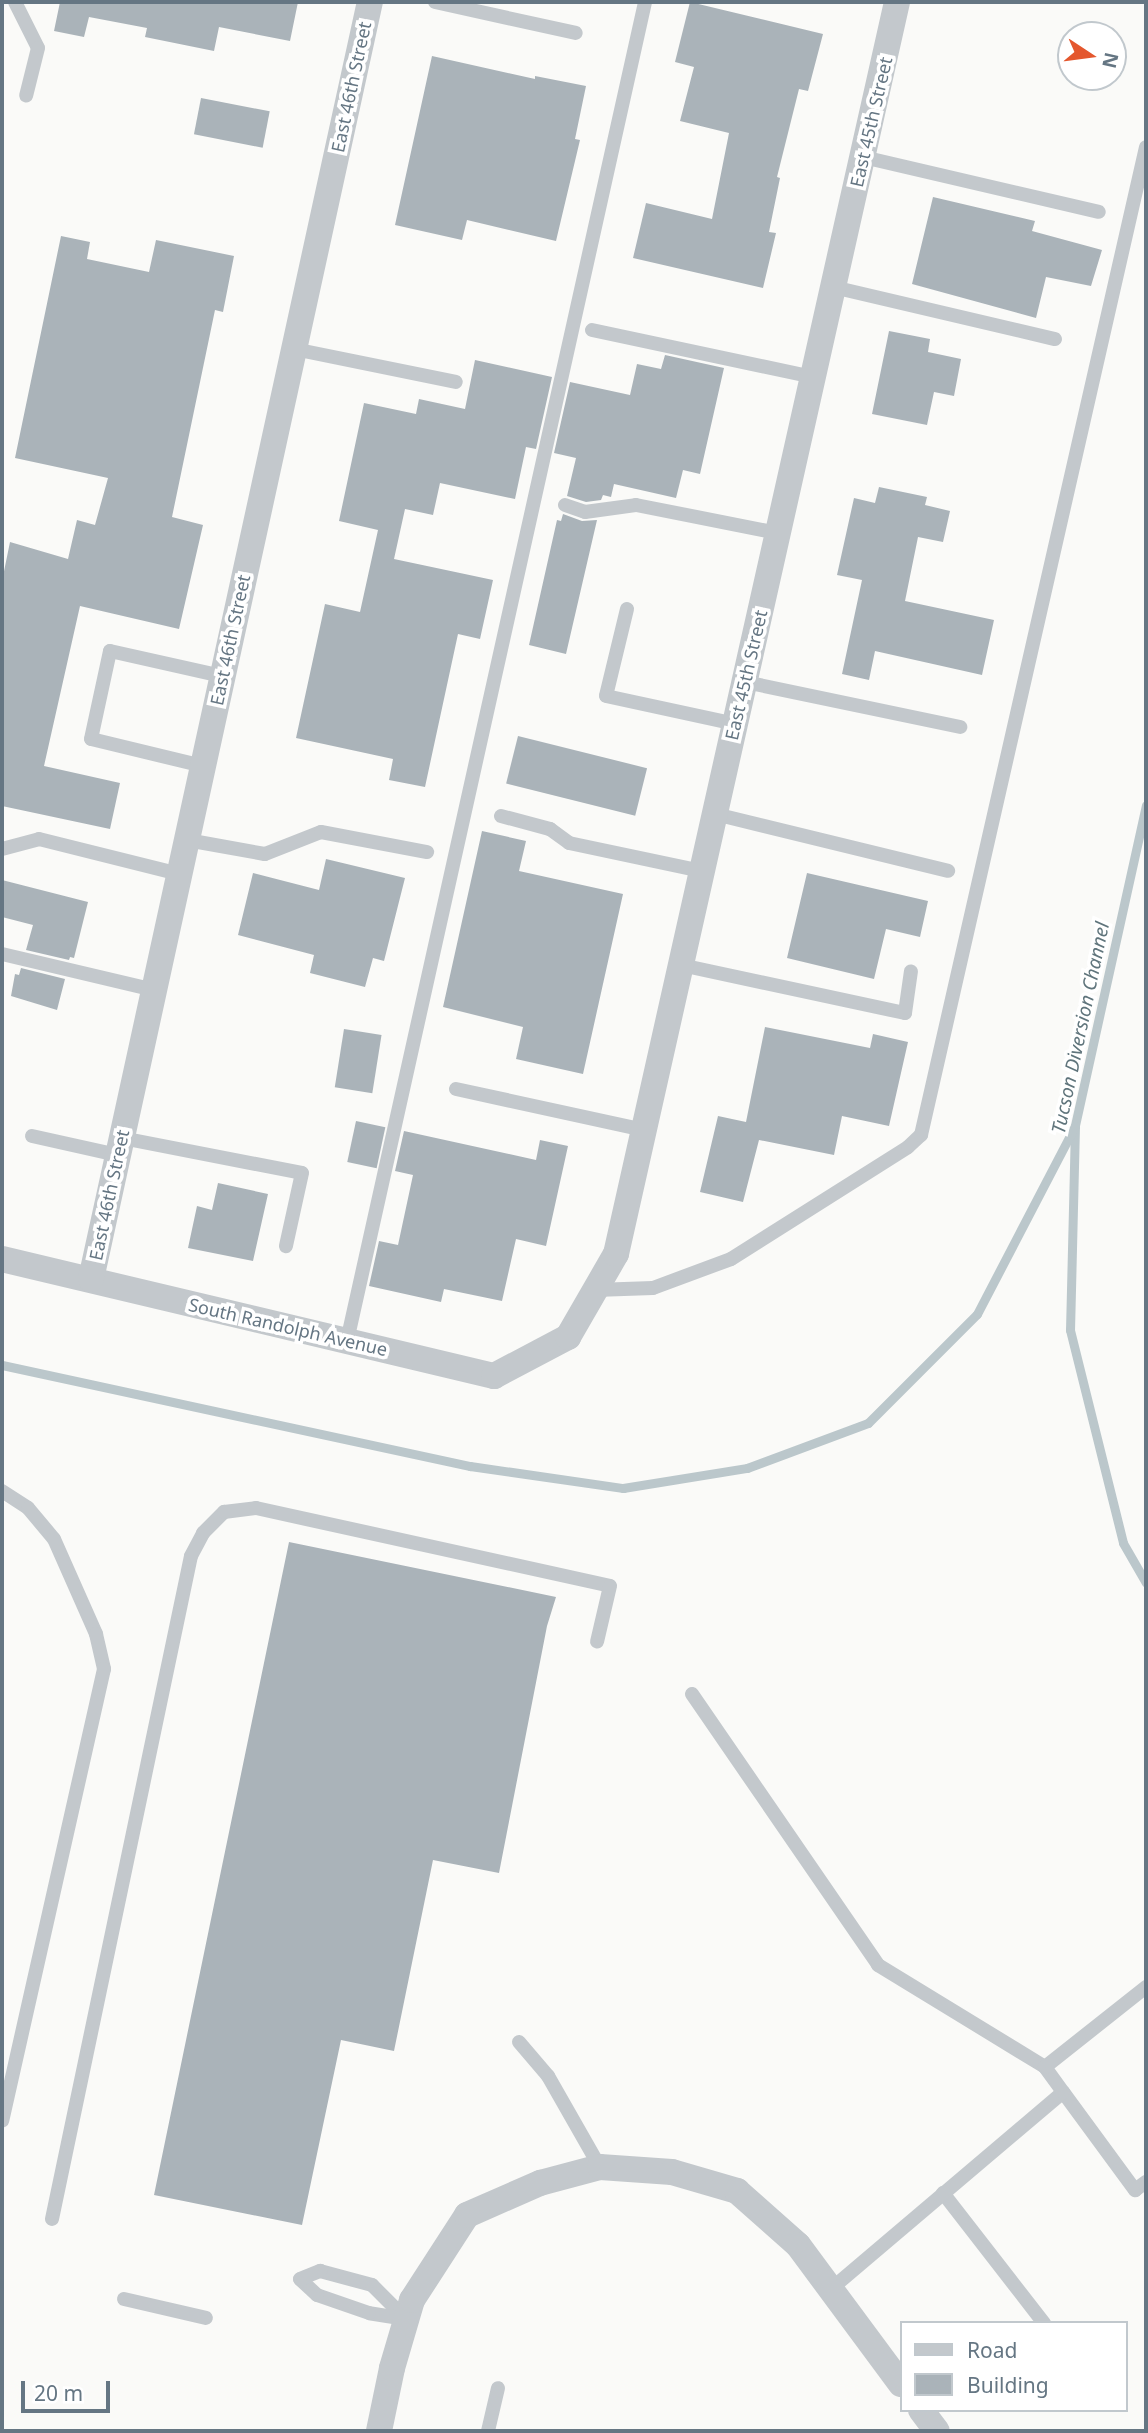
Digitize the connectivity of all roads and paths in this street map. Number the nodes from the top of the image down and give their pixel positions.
1 (15, 2) edge
2 (370, 2) edge
3 (435, 2) edge
4 (645, 2) edge
5 (897, 2) edge
6 (576, 33) dead end
7 (26, 96) dead end
8 (1146, 147) edge
9 (863, 157) junction
10 (1099, 212) dead end
11 (833, 288) junction
12 (592, 330) dead end
13 (1055, 339) dead end
14 (294, 349) junction
15 (813, 377) junction
16 (456, 382) dead end
17 (565, 505) dead end
18 (778, 533) junction
19 (627, 609) dead end
20 (222, 676) junction
21 (745, 682) junction
22 (735, 724) junction
23 (960, 727) dead end
24 (202, 766) junction
25 (715, 814) junction
26 (501, 816) dead end
27 (187, 840) junction
28 (2, 849) edge
29 (427, 852) dead end
30 (702, 871) junction
31 (948, 871) dead end
32 (179, 874) junction
33 (2, 954) edge
34 (681, 965) junction
35 (911, 971) dead end
36 (154, 990) junction
37 (456, 1088) dead end
38 (644, 1130) junction
39 (32, 1136) dead end
40 (120, 1146) junction
41 (286, 1246) dead end
42 (2, 1259) edge
43 (91, 1279) junction
44 (595, 1290) junction
45 (568, 1337) joint
46 (347, 1341) junction
47 (2, 1491) edge
48 (597, 1642) dead end
49 (692, 1694) dead end
50 (1146, 1987) edge
51 (519, 2042) dead end
52 (1045, 2067) junction
53 (1063, 2092) junction
54 (3, 2113) edge
55 (600, 2167) junction
56 (1146, 2182) edge
57 (943, 2193) junction
58 (52, 2219) dead end
59 (831, 2289) junction
60 (124, 2299) dead end
61 (206, 2318) dead end
62 (406, 2319) junction
63 (1042, 2321) edge
64 (900, 2383) edge
65 (498, 2388) dead end
66 (923, 2412) edge
67 (379, 2431) edge
68 (488, 2431) edge
69 (937, 2431) edge

1 - 7 lane
2 - 14 street, East 46th Street
3 - 6 lane
4 - 46 lane
5 - 9 street, East 45th Street
8 - 44 lane
9 - 10 lane
9 - 11 street, East 45th Street
11 - 13 lane
11 - 15 street, East 45th Street
12 - 15 lane
14 - 16 lane
14 - 20 street, East 46th Street
15 - 18 street, East 45th Street
17 - 18 lane
18 - 21 street, East 45th Street
19 - 22 lane
20 - 24 street, East 46th Street
20 - 24 lane
21 - 22 street, East 45th Street
21 - 23 lane
22 - 25 street, East 45th Street
24 - 27 street, East 46th Street
25 - 30 street, East 45th Street
25 - 31 lane
26 - 30 lane
27 - 29 lane
27 - 32 street, East 46th Street
28 - 32 lane
30 - 34 street, East 45th Street
32 - 36 street, East 46th Street
33 - 36 lane
34 - 35 lane
34 - 38 street, East 45th Street
36 - 40 street, East 46th Street
37 - 38 lane
38 - 44 street, East 45th Street
39 - 40 lane
40 - 41 lane
40 - 43 street, East 46th Street
42 - 43 street, South Randolph Avenue
43 - 46 street, South Randolph Avenue
44 - 45 street, East 45th Street
45 - 46 street, South Randolph Avenue
47 - 54 lane
48 - 58 lane
49 - 52 lane
50 - 52 lane
51 - 55 lane
52 - 53 lane
53 - 56 lane
53 - 57 lane
55 - 59 street
55 - 62 street
57 - 59 lane
57 - 63 lane
59 - 64 street
60 - 61 lane
62 - 62 lane
62 - 67 street
65 - 68 lane
66 - 69 street

